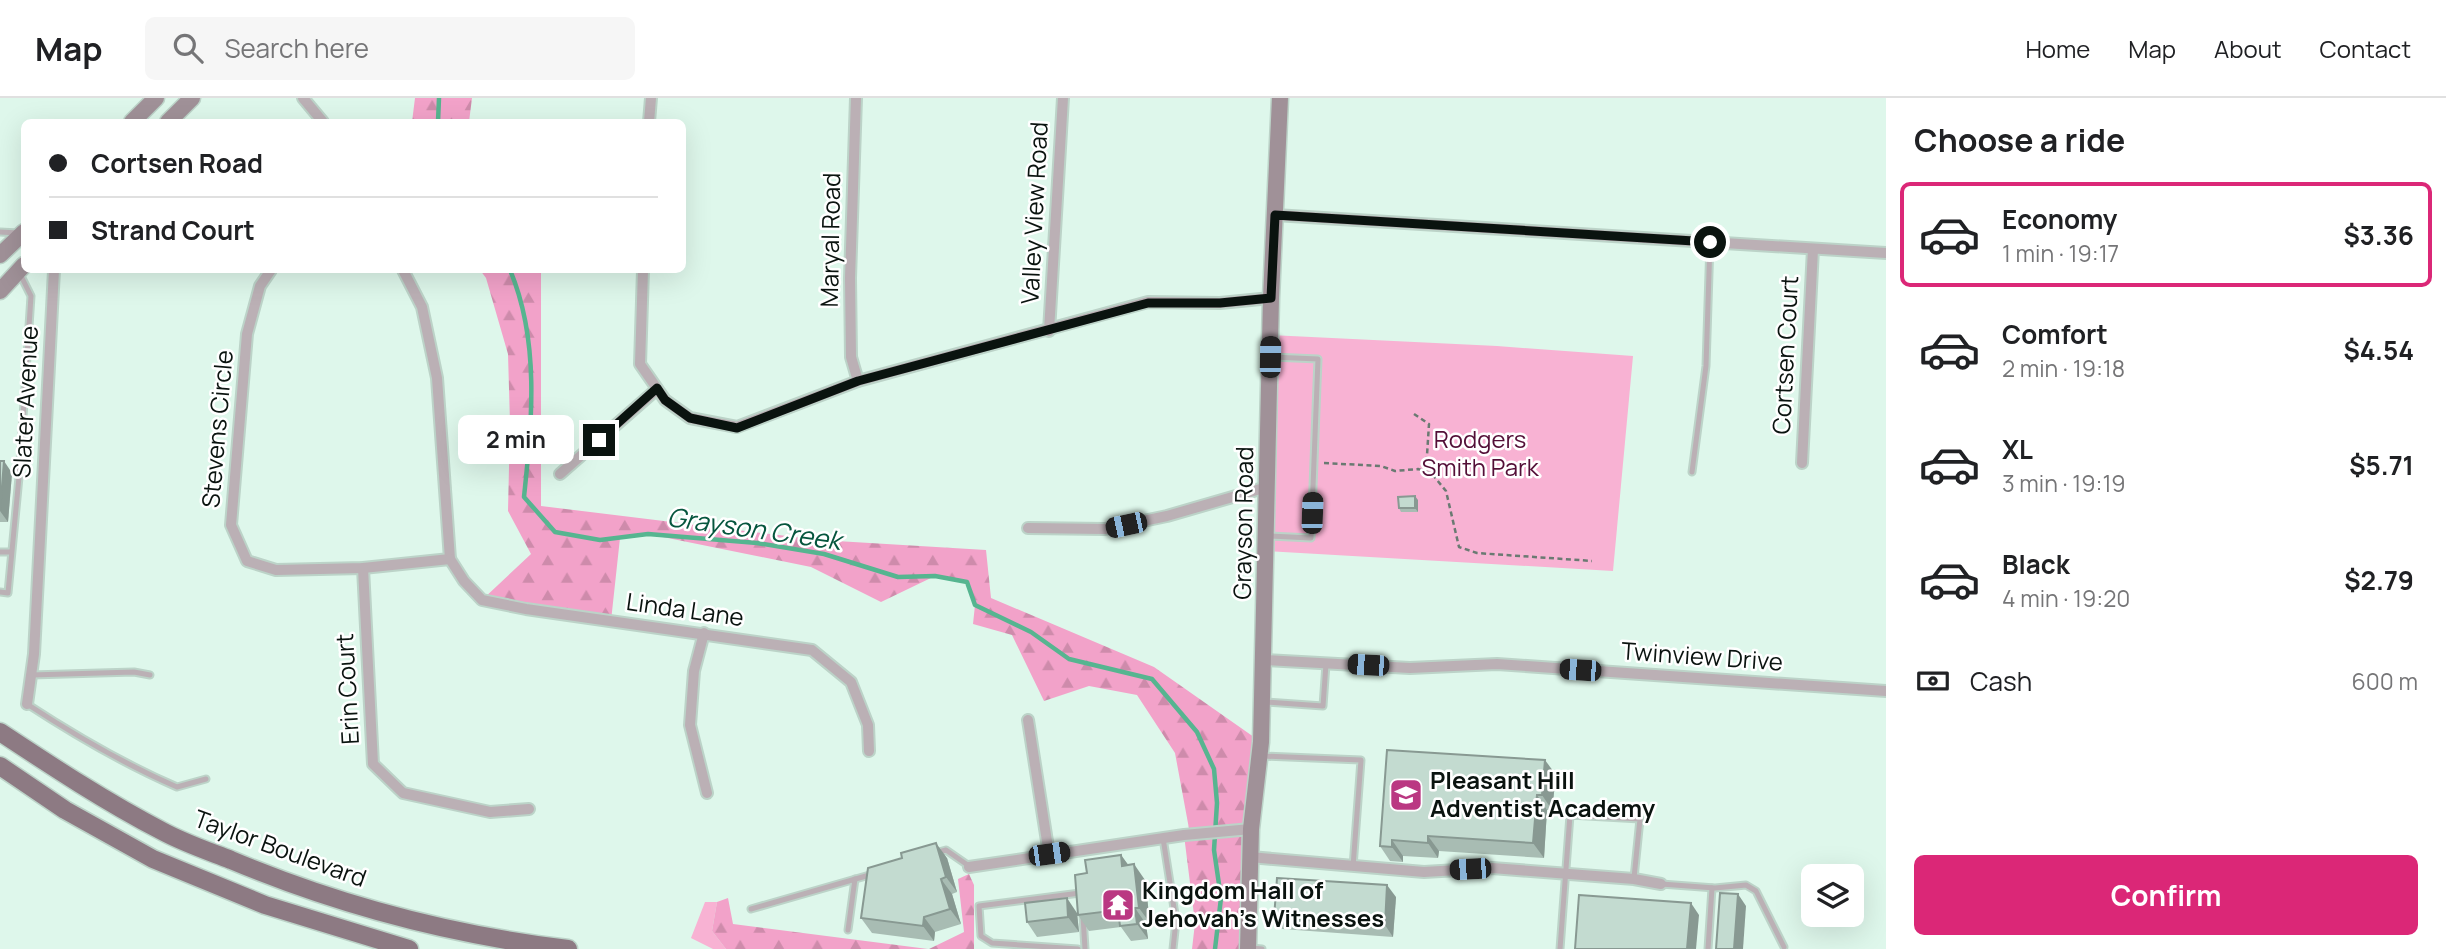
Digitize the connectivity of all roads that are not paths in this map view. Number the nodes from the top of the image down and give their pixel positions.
1 (156, 98) edge
2 (192, 98) edge
3 (303, 98) edge
4 (651, 98) edge
5 (856, 98) edge
6 (1063, 98) edge
7 (1280, 98) edge
8 (135, 119) edge
9 (171, 119) edge
10 (320, 119) edge
11 (649, 119) edge
12 (1275, 215) junction
13 (0, 232) edge
14 (21, 233) edge
15 (21, 236) edge
16 (1710, 242) junction
17 (1812, 249) junction
18 (1886, 253) edge
19 (0, 255) edge
20 (21, 268) edge
21 (23, 273) edge
22 (54, 273) edge
23 (269, 273) edge
24 (405, 273) edge
25 (643, 273) edge
26 (0, 291) edge
27 (1271, 298) junction
28 (1049, 331) junction
29 (1270, 357) junction
30 (858, 381) junction
31 (657, 388) junction
32 (1802, 463) dead end
33 (1692, 472) dead end
34 (560, 474) dead end
35 (1267, 487) junction
36 (1028, 528) dead end
37 (1266, 536) junction
38 (0, 552) edge
39 (11, 552) junction
40 (450, 559) junction
41 (363, 568) junction
42 (0, 592) edge
43 (704, 633) junction
44 (1264, 660) junction
45 (1326, 663) junction
46 (31, 675) junction
47 (150, 676) dead end
48 (1886, 691) edge
49 (1263, 702) junction
50 (27, 704) joint
51 (1028, 720) dead end
52 (0, 732) edge
53 (869, 751) dead end
54 (1259, 756) junction
55 (0, 766) edge
56 (206, 779) dead end
57 (707, 793) dead end
58 (528, 809) dead end
59 (1251, 829) junction
60 (1163, 838) junction
61 (933, 854) edge
62 (1049, 854) junction
63 (1250, 857) junction
64 (969, 867) joint
65 (1353, 867) junction
66 (881, 871) edge
67 (1566, 874) junction
68 (855, 879) junction
69 (1634, 879) junction
70 (1661, 884) joint
71 (1712, 888) junction
72 (751, 909) dead end
73 (848, 930) dead end
74 (1784, 947) dead end
75 (409, 949) edge
76 (568, 949) edge
77 (1078, 949) edge
78 (1086, 949) edge
79 (1173, 949) edge
80 (1252, 949) edge
81 (1560, 949) edge
82 (1707, 949) edge

1 - 8 street
2 - 9 street
3 - 10 street
4 - 11 street
5 - 30 street, Maryal Road
6 - 28 street, Valley View Road
7 - 12 street, Grayson Road
12 - 16 street
12 - 27 street, Grayson Road
13 - 14 lane
15 - 19 street
16 - 17 street
16 - 33 lane
17 - 18 street
17 - 32 street, Cortsen Court
20 - 26 street
21 - 39 lane
22 - 46 street, Slater Avenue
23 - 41 street, Stevens Circle
24 - 40 street
25 - 31 street
27 - 28 street
27 - 29 street, Grayson Road
28 - 30 street
29 - 35 street, Grayson Road
29 - 37 lane
30 - 31 street
31 - 34 street
35 - 36 street
35 - 37 street, Grayson Road
37 - 44 street, Grayson Road
38 - 39 lane
39 - 42 lane
40 - 41 street
40 - 43 street, Linda Lane
41 - 58 street, Erin Court
43 - 53 street, Linda Lane
43 - 57 street
44 - 45 street, Twinview Drive
44 - 49 street, Grayson Road
45 - 48 street, Twinview Drive
45 - 49 lane
46 - 47 lane
46 - 50 street, Slater Avenue
49 - 54 street, Grayson Road
50 - 56 lane
51 - 62 street
52 - 76 main road, Taylor Boulevard
54 - 59 street, Grayson Road
54 - 65 lane
55 - 75 main road
59 - 60 street
59 - 63 street, Grayson Road
60 - 62 street
60 - 79 lane
61 - 64 lane
62 - 64 street
63 - 65 street
63 - 80 street, Grayson Road
65 - 67 street
66 - 68 lane
67 - 69 street
67 - 69 lane
67 - 81 lane
68 - 72 lane
68 - 73 lane
69 - 70 street
70 - 71 lane
71 - 74 lane
71 - 82 lane
77 - 78 lane

